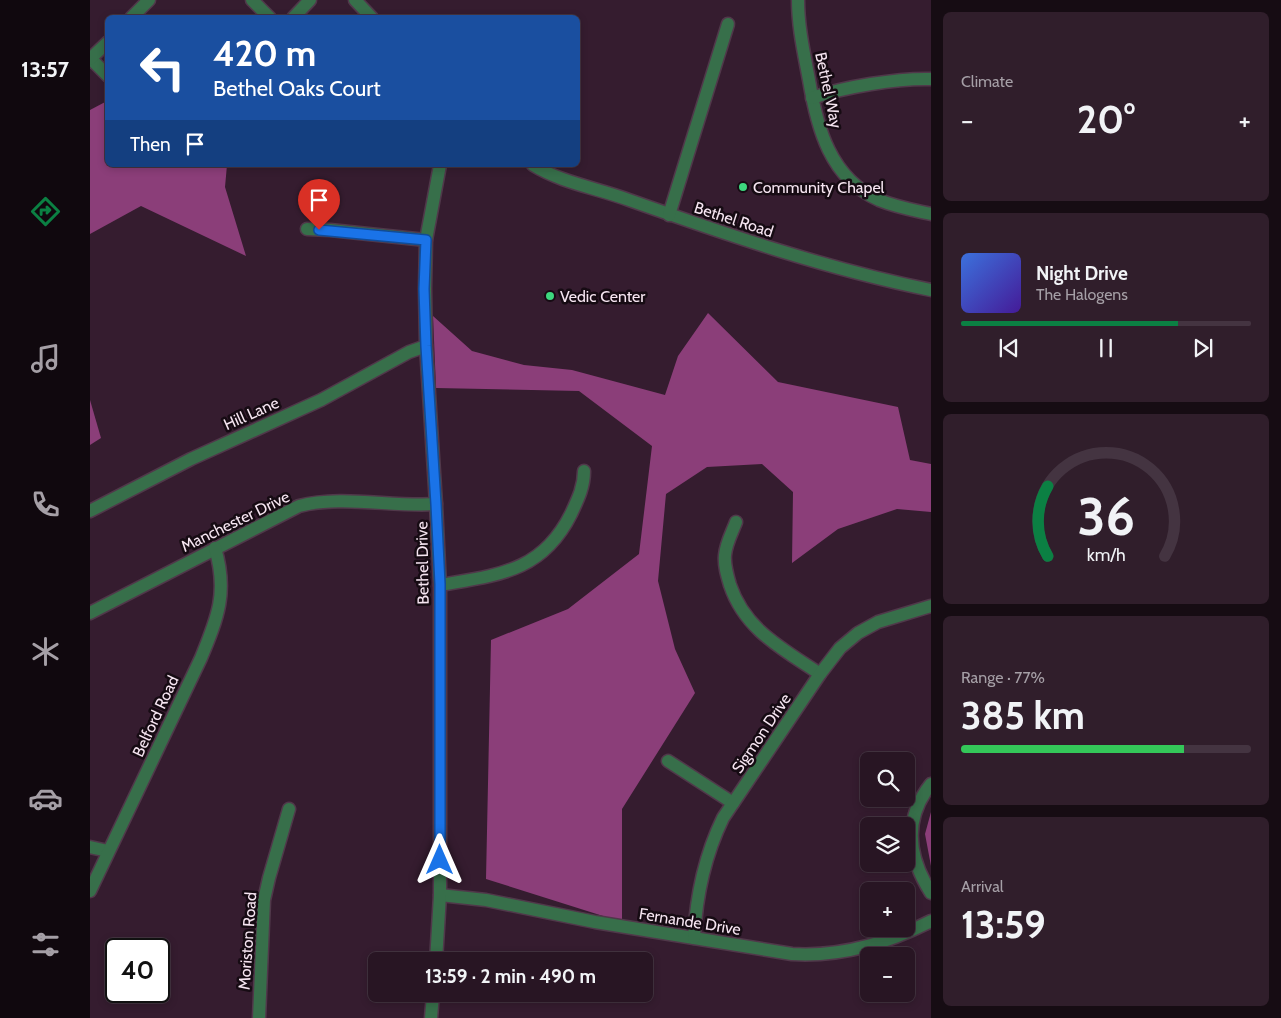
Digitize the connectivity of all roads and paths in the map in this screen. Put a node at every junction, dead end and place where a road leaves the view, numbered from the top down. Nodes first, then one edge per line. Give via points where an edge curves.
1 (149, 0) edge
2 (252, 0) edge
3 (310, 0) edge
4 (355, 0) edge
5 (798, 0) edge
6 (134, 15) edge
7 (267, 15) edge
8 (296, 15) edge
9 (369, 15) edge
10 (728, 24) dead end
11 (105, 45) edge
12 (90, 59) edge
13 (105, 73) edge
14 (931, 79) edge
15 (812, 98) junction
16 (440, 167) edge
17 (536, 167) edge
18 (931, 214) edge
19 (669, 215) junction
20 (308, 229) dead end
21 (426, 240) junction
22 (931, 290) edge
23 (426, 346) junction
24 (584, 471) dead end
25 (436, 504) junction
26 (90, 511) edge
27 (736, 522) dead end
28 (215, 548) junction
29 (440, 584) junction
30 (931, 606) edge
31 (90, 613) edge
32 (820, 674) junction
33 (668, 761) dead end
34 (931, 784) edge
35 (733, 803) junction
36 (289, 809) dead end
37 (90, 847) edge
38 (108, 851) junction
39 (90, 891) edge
40 (931, 893) edge
41 (440, 895) junction
42 (931, 922) edge
43 (694, 938) junction
44 (437, 952) edge
45 (432, 1002) edge
46 (259, 1018) edge
47 (431, 1018) edge

1 - 6 street
2 - 7 street
3 - 8 street
4 - 9 street
5 - 15 street, Bethel Way via 798,21
10 - 19 street
11 - 12 street
12 - 13 street
14 - 15 street via 890,82
15 - 18 street, Bethel Way via 824,141 836,164 853,183 880,200
16 - 21 street, Bethel Drive
17 - 19 street, Bethel Road
19 - 22 street, Bethel Road via 806,260
20 - 21 street
21 - 23 street, Bethel Drive
23 - 25 street, Bethel Drive
23 - 26 street, Hill Lane
24 - 29 street via 581,494 564,529 545,550 525,564 505,572
25 - 28 street, Manchester Drive via 311,503 290,510
25 - 29 street, Bethel Drive
27 - 32 street via 725,554 725,566 737,604 762,633
28 - 31 street, Manchester Drive
28 - 38 street, Belford Road via 221,569 216,622
29 - 41 street, Bethel Drive
30 - 32 street, Sigmon Drive via 884,620 858,632 840,648
32 - 35 street, Sigmon Drive
33 - 35 street
34 - 40 street via 916,807 912,839 920,871
35 - 43 street, Sigmon Drive via 710,850 695,915
36 - 46 street, Moriston Road via 264,900
37 - 38 street
38 - 39 street, Belford Road
41 - 43 street, Fernande Drive via 486,900
41 - 44 street, Bethel Drive
42 - 43 street, Fernande Drive via 882,941 830,954 792,954
45 - 47 street

